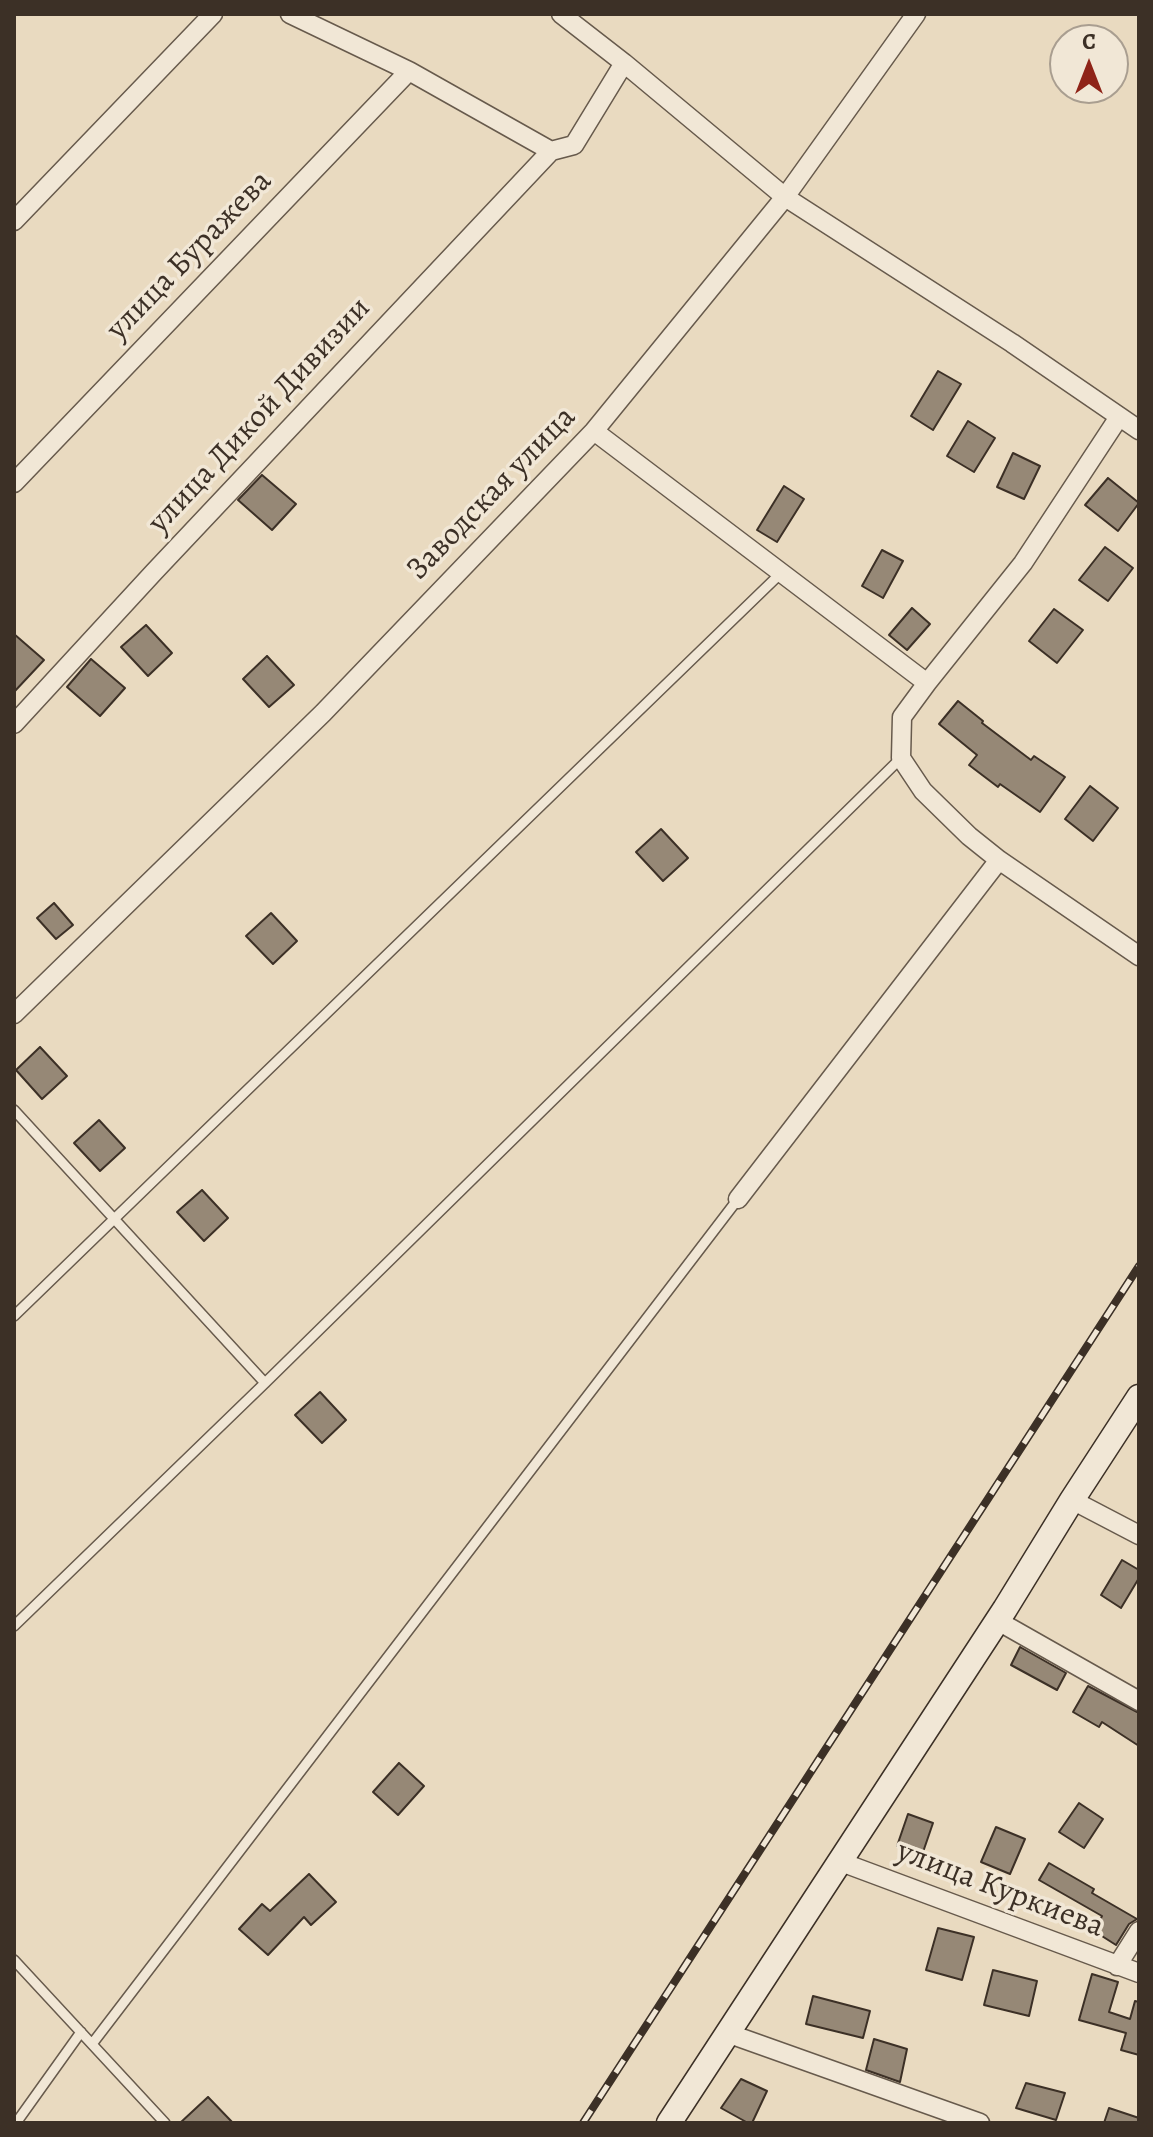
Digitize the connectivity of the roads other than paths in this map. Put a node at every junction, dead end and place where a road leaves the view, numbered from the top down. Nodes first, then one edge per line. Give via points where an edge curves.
1 (213, 14) edge
2 (290, 14) edge
3 (561, 14) edge
4 (916, 14) edge
5 (624, 63) junction
6 (409, 71) junction
7 (551, 151) junction
8 (785, 197) junction
9 (14, 221) edge
10 (1119, 417) junction
11 (1139, 430) edge
12 (594, 431) junction
13 (14, 483) edge
14 (781, 573) junction
15 (927, 683) junction
16 (14, 724) edge
17 (901, 758) junction
18 (999, 860) junction
19 (1139, 956) edge
20 (14, 1014) edge
21 (14, 1110) edge
22 (738, 1199) joint
23 (115, 1220) junction
24 (14, 1316) edge
25 (265, 1383) junction
26 (1139, 1397) edge
27 (1072, 1500) junction
28 (1139, 1535) edge
29 (998, 1621) junction
30 (14, 1626) edge
31 (1139, 1701) edge
32 (841, 1862) junction
33 (1139, 1931) edge
34 (14, 1960) edge
35 (1117, 1966) junction
36 (1139, 1973) edge
37 (81, 2032) junction
38 (727, 2033) junction
39 (92, 2044) junction
40 (16, 2123) edge
41 (165, 2123) edge
42 (669, 2123) edge
43 (980, 2123) edge

1 - 9 street
2 - 6 street
3 - 5 street
4 - 8 street, Заводская улица
5 - 7 street, улица Дикой Дивизии via 574,145
5 - 8 street
6 - 7 street
6 - 13 street, улица Буражева
7 - 16 street, улица Дикой Дивизии
8 - 10 street
8 - 12 street, Заводская улица
10 - 11 street
10 - 15 street via 1023,563
12 - 14 street
12 - 20 street, Заводская улица via 323,713
14 - 15 street
14 - 23 lane
15 - 17 street via 902,717
17 - 18 street via 923,791
17 - 25 lane
18 - 19 street
18 - 22 street
21 - 23 lane
22 - 39 lane
23 - 24 lane
23 - 25 lane
25 - 30 lane
26 - 27 street
27 - 28 street
27 - 29 street
29 - 31 street
29 - 32 street
32 - 35 street, улица Куркиева
32 - 38 street
33 - 35 street
34 - 37 lane
35 - 36 street, улица Куркиева
37 - 39 lane
37 - 40 lane
38 - 42 street
38 - 43 street
39 - 41 lane

